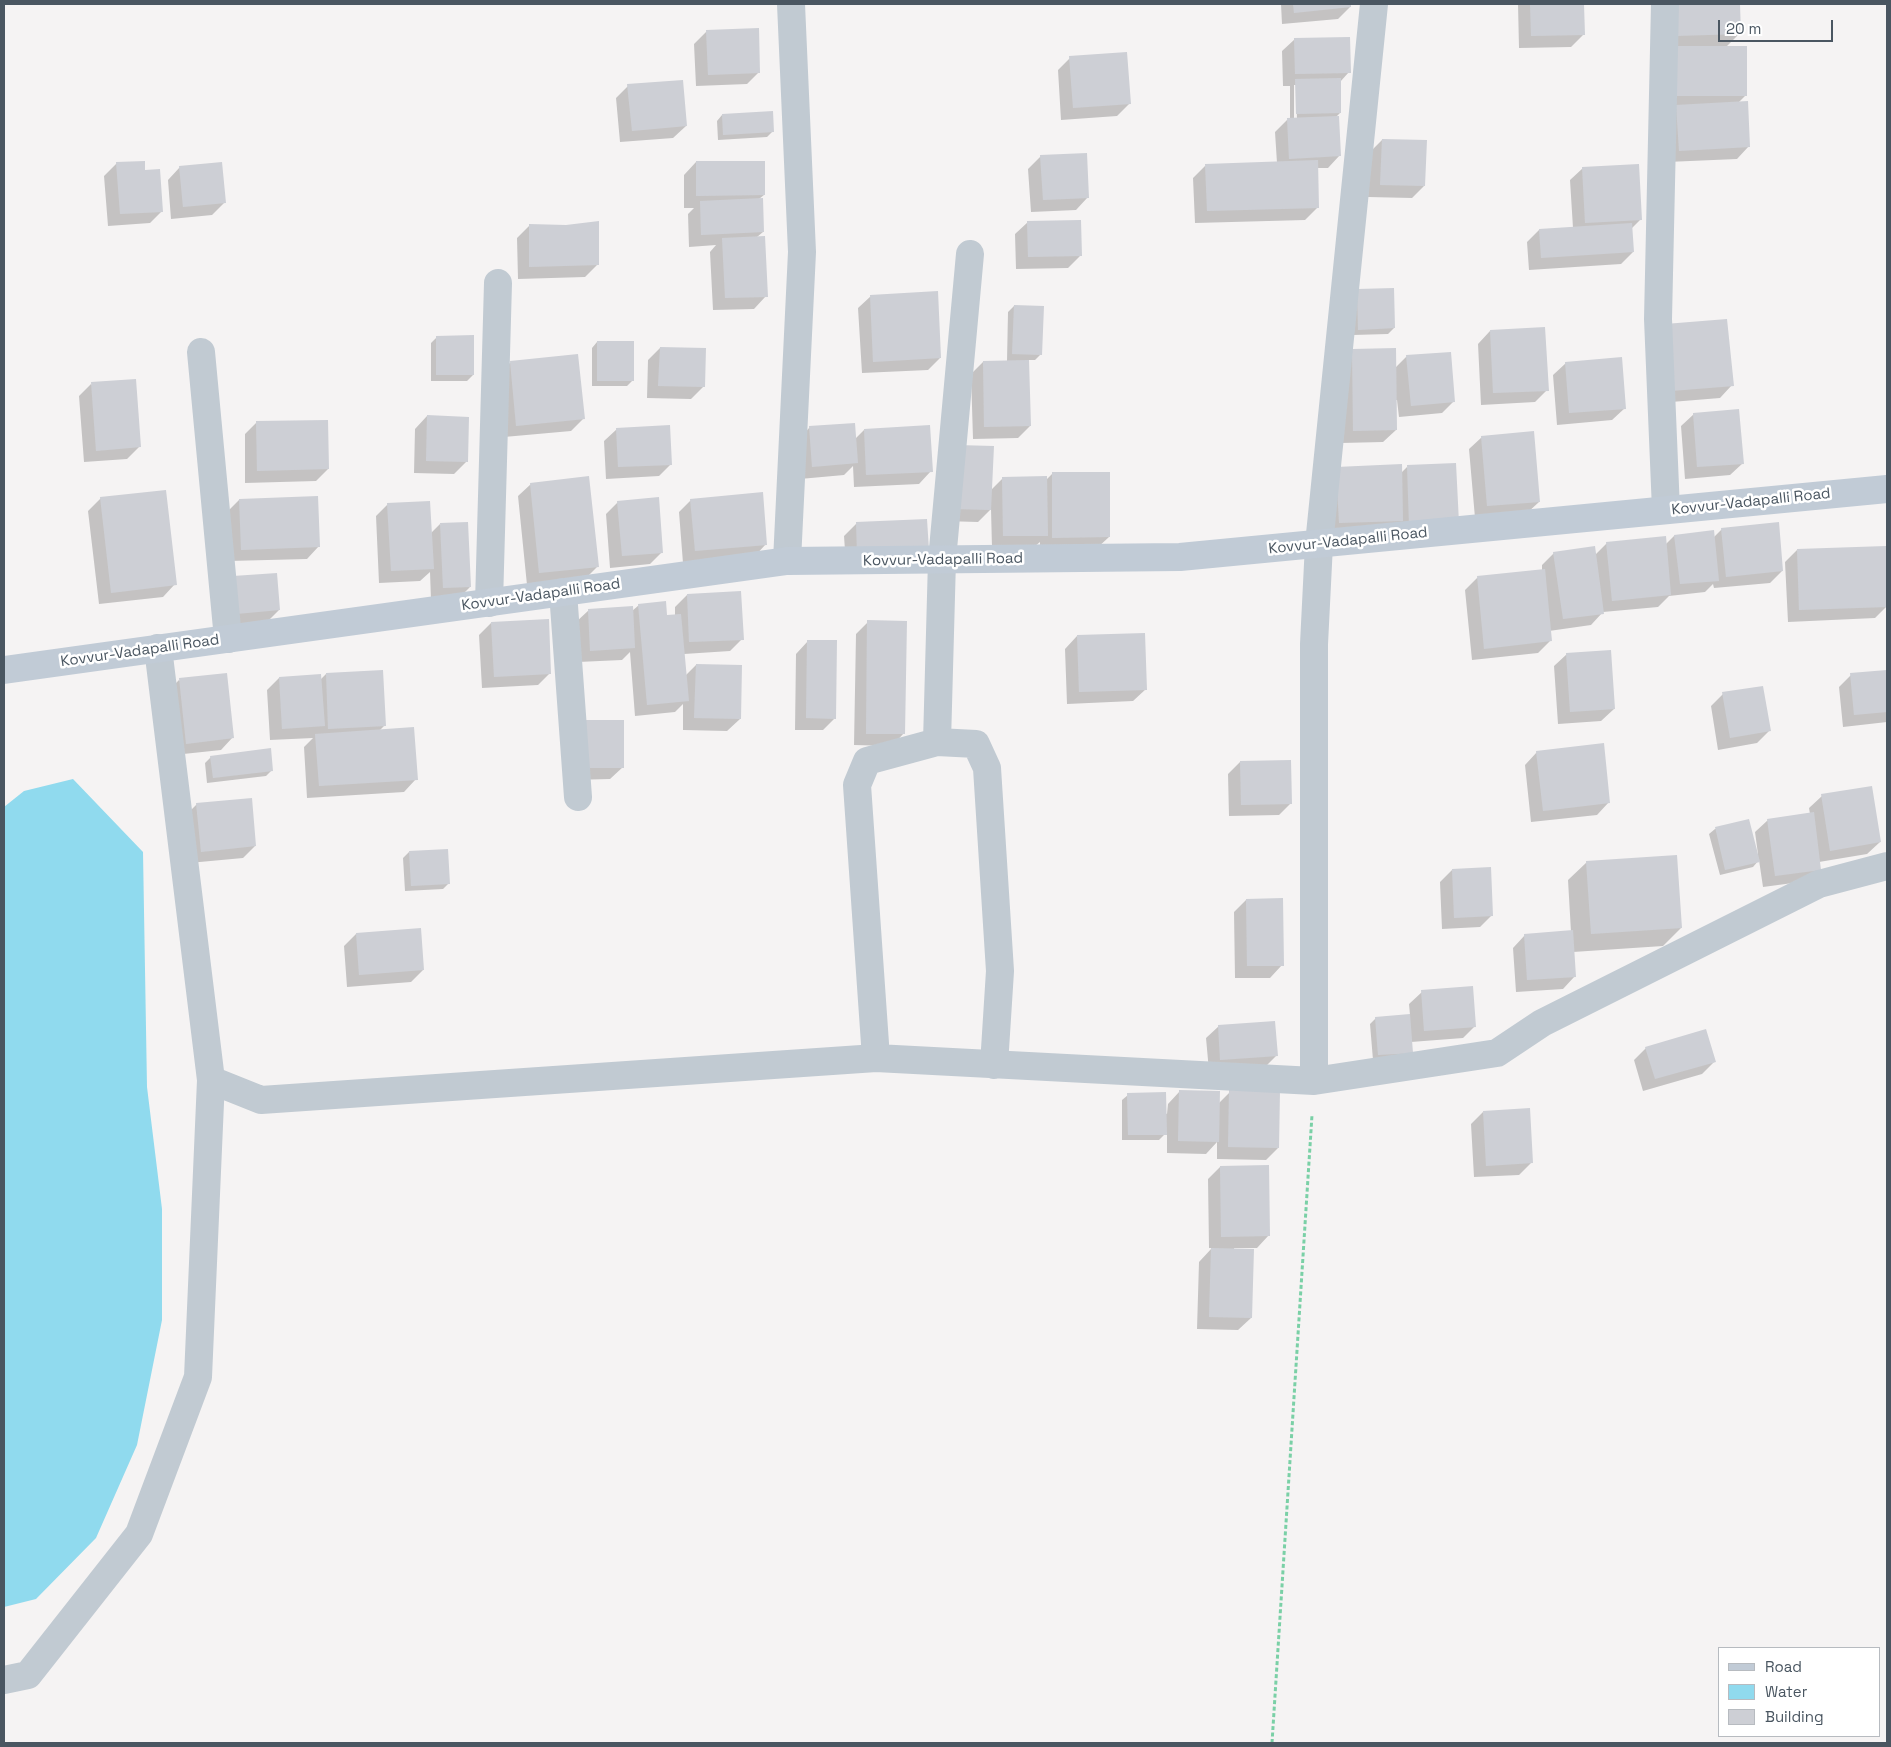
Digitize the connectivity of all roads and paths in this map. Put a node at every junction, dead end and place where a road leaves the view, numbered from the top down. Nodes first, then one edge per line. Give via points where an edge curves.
1 (791, 4) edge
2 (1374, 4) edge
3 (1665, 4) edge
4 (970, 254) dead end
5 (498, 283) dead end
6 (201, 352) dead end
7 (1887, 489) edge
8 (1666, 510) junction
9 (1319, 544) junction
10 (942, 560) junction
11 (787, 562) junction
12 (563, 592) junction
13 (489, 603) junction
14 (228, 638) junction
15 (158, 648) junction
16 (4, 670) edge
17 (937, 742) junction
18 (578, 797) dead end
19 (1887, 866) edge
20 (876, 1058) junction
21 (994, 1065) junction
22 (211, 1080) junction
23 (1314, 1081) junction
24 (4, 1680) edge
25 (1272, 1743) edge

1 - 11 street via 802,252
2 - 9 street
3 - 8 street via 1658,319
4 - 10 street
5 - 13 street
6 - 14 street
7 - 8 main road, Kovvur-Vadapalli Road
8 - 9 main road, Kovvur-Vadapalli Road
9 - 10 main road, Kovvur-Vadapalli Road via 1180,557
9 - 23 street via 1314,644
10 - 11 main road, Kovvur-Vadapalli Road
10 - 17 street
11 - 12 main road, Kovvur-Vadapalli Road
12 - 13 main road, Kovvur-Vadapalli Road
12 - 18 street
13 - 14 main road, Kovvur-Vadapalli Road
14 - 15 main road, Kovvur-Vadapalli Road
15 - 16 main road, Kovvur-Vadapalli Road
15 - 22 street
17 - 20 street via 867,761 857,785
17 - 21 street via 976,744 987,768 1000,972
19 - 23 street via 1819,884 1542,1023 1497,1052
20 - 21 street
20 - 22 street via 261,1100
21 - 23 street
22 - 24 street via 198,1377 138,1534 28,1675
23 - 25 path

